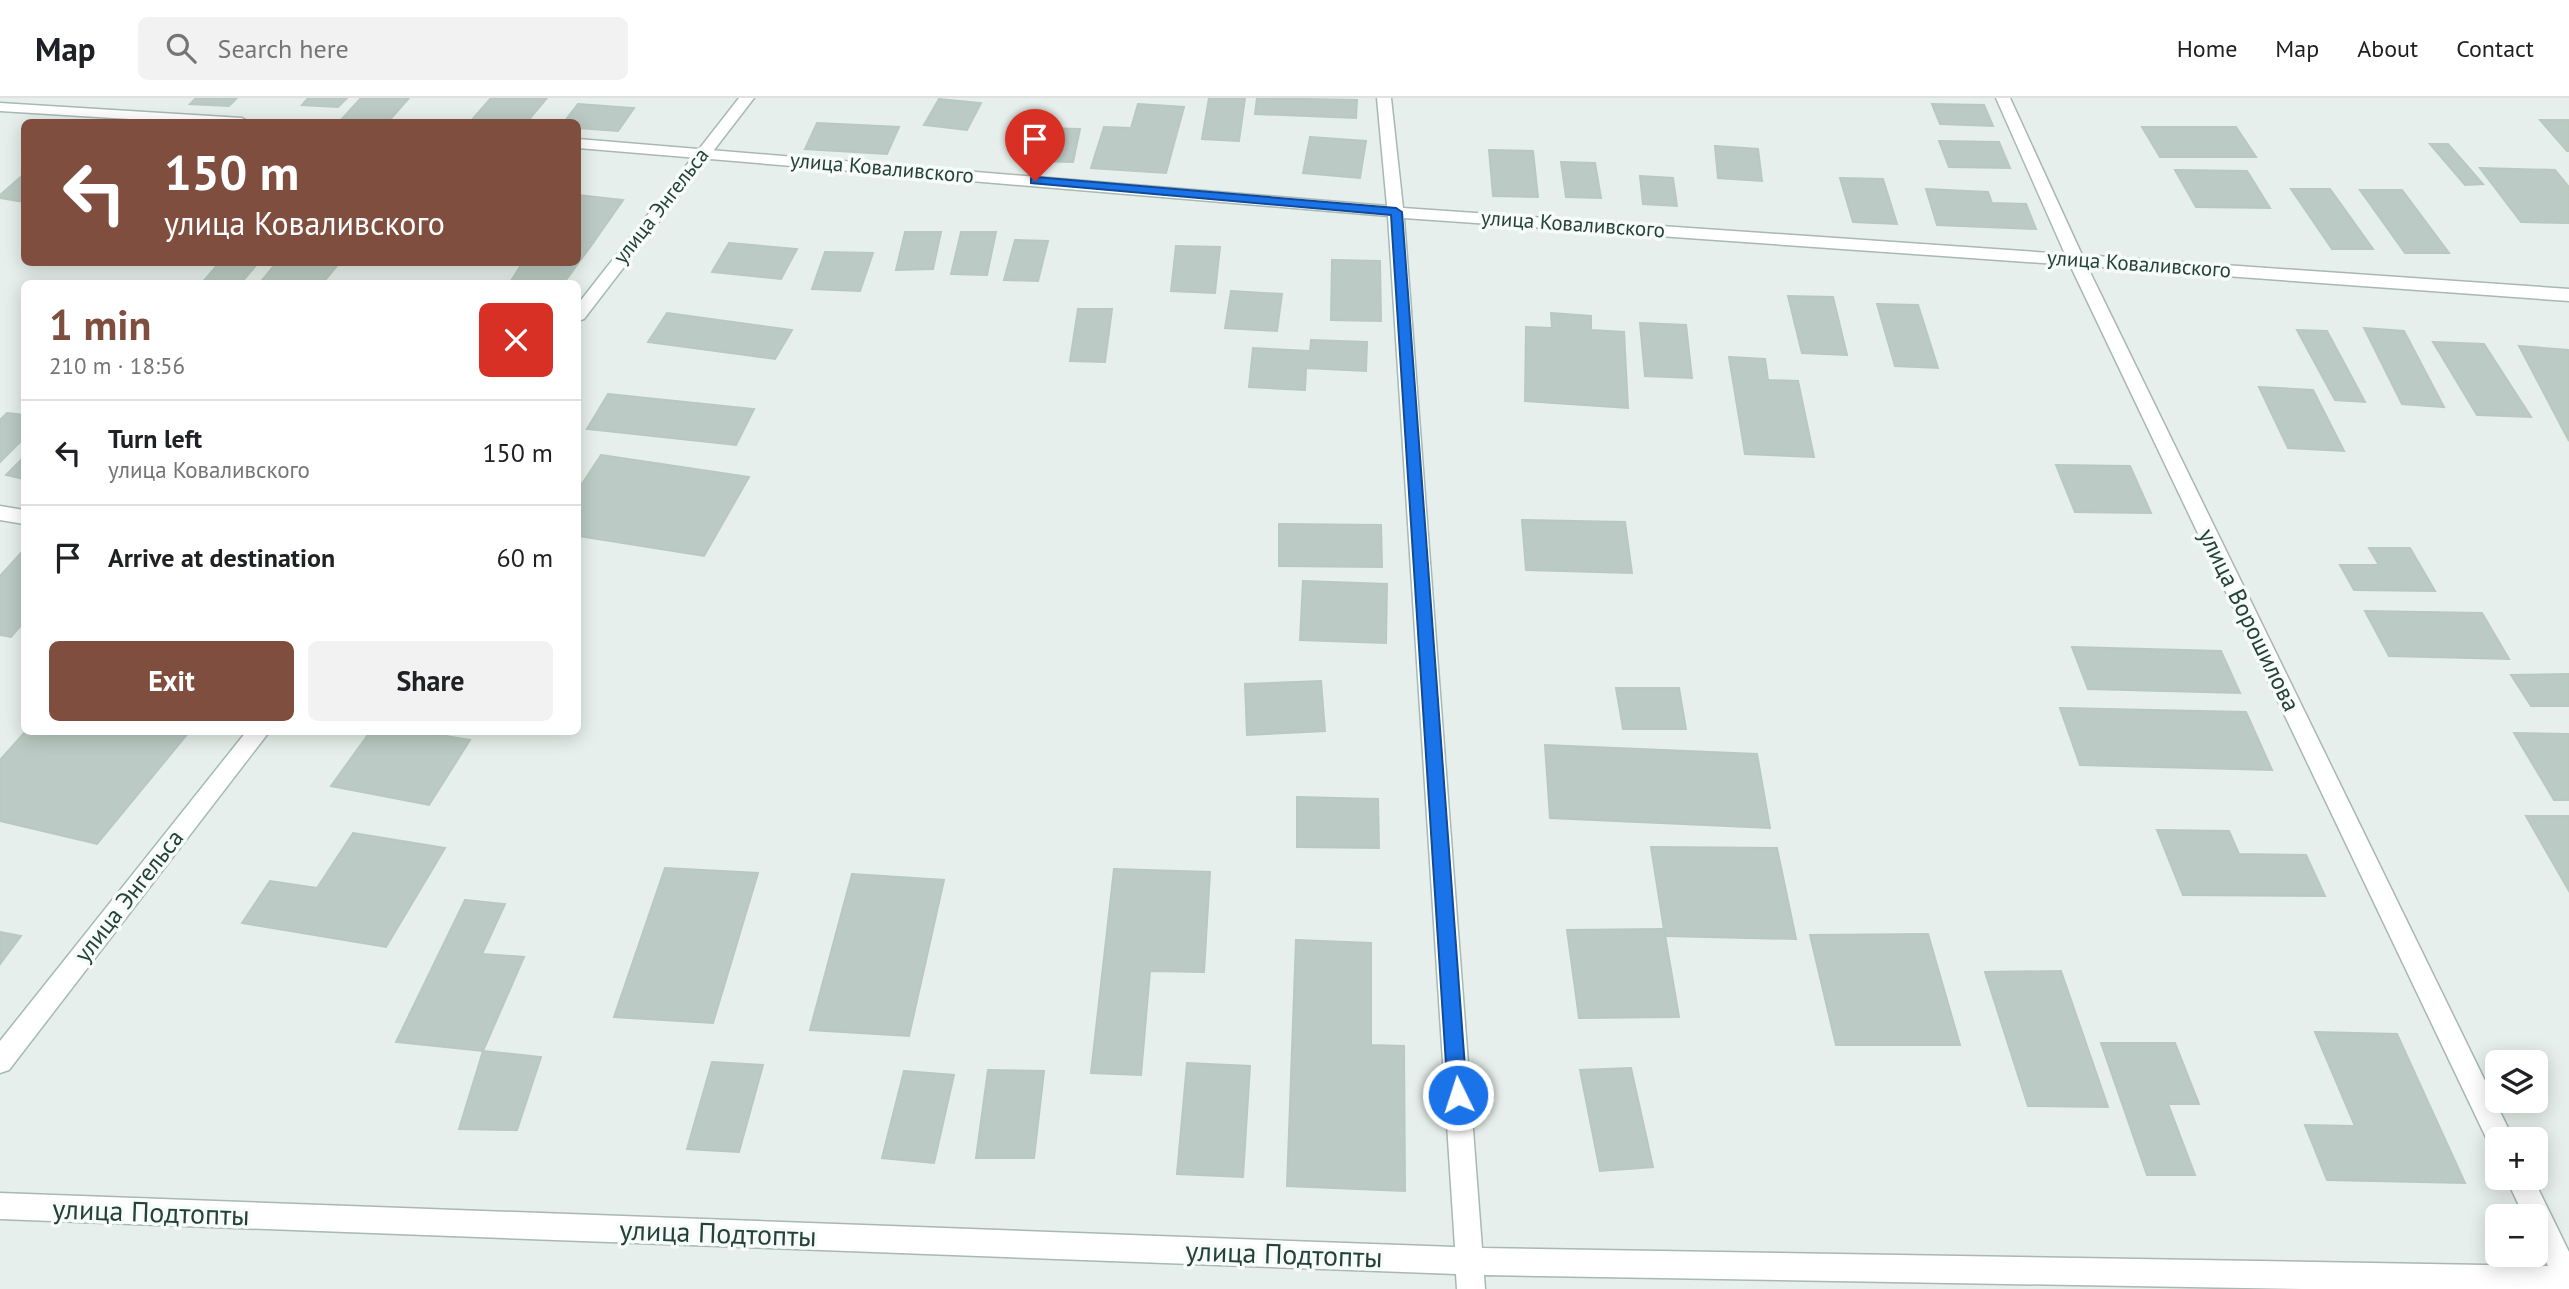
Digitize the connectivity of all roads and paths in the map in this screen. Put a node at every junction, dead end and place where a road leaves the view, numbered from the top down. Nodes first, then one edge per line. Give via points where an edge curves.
1 (747, 98) edge
2 (1384, 98) edge
3 (2003, 98) edge
4 (0, 107) edge
5 (194, 119) edge
6 (581, 144) edge
7 (703, 152) junction
8 (1396, 212) junction
9 (2075, 259) junction
10 (2569, 295) edge
11 (581, 311) edge
12 (0, 513) edge
13 (21, 516) edge
14 (256, 735) edge
15 (0, 1061) edge
16 (2494, 1127) edge
17 (2525, 1190) edge
18 (0, 1206) edge
19 (1469, 1261) junction
20 (2569, 1281) edge
21 (1471, 1289) edge

1 - 7 street, улица Энгельса
2 - 8 street
3 - 9 street, улица Ворошилова
4 - 5 street
6 - 7 street, улица Коваливского
7 - 8 street, улица Коваливского
7 - 11 street, улица Энгельса
8 - 9 street, улица Коваливского
8 - 19 street
9 - 10 street, улица Коваливского
9 - 16 street, улица Ворошилова
12 - 13 street
14 - 15 street, улица Энгельса
17 - 20 street
18 - 19 street, улица Подтопты
19 - 20 street, улица Подтопты
19 - 21 street

